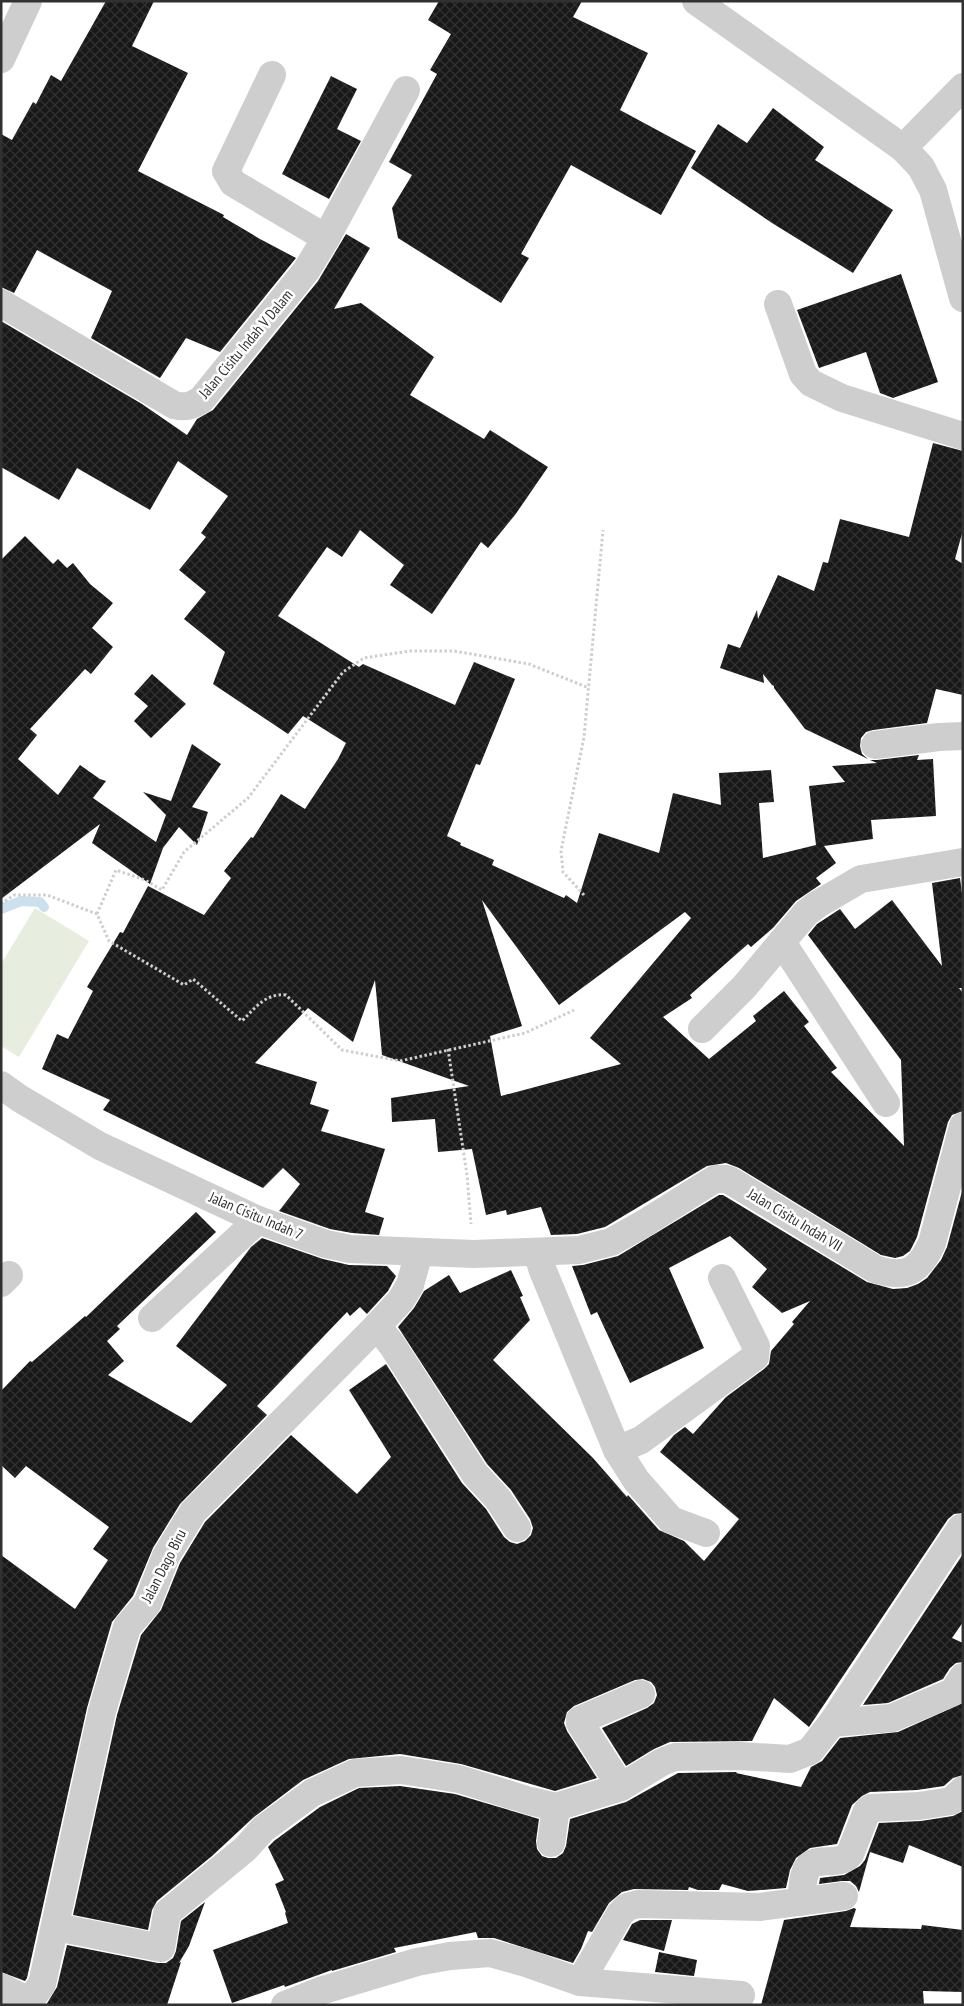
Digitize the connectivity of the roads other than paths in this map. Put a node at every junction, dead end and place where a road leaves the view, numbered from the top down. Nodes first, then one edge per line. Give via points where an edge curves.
1 (28, 1) edge
2 (696, 1) edge
3 (1, 59) edge
4 (272, 75) dead end
5 (963, 86) edge
6 (406, 90) dead end
7 (903, 148) junction
8 (326, 238) junction
9 (963, 298) edge
10 (1, 303) edge
11 (778, 304) dead end
12 (963, 436) edge
13 (963, 736) edge
14 (875, 744) dead end
15 (963, 862) edge
16 (782, 942) junction
17 (702, 1029) dead end
18 (1, 1085) edge
19 (886, 1103) dead end
20 (963, 1126) edge
21 (258, 1220) junction
22 (420, 1252) junction
23 (537, 1252) junction
24 (722, 1278) dead end
25 (152, 1318) dead end
26 (377, 1326) junction
27 (616, 1450) junction
28 (517, 1528) dead end
29 (961, 1528) dead end
30 (706, 1532) dead end
31 (963, 1677) edge
32 (641, 1694) dead end
33 (832, 1723) junction
34 (621, 1787) junction
35 (963, 1790) edge
36 (556, 1807) junction
37 (551, 1843) dead end
38 (844, 1896) dead end
39 (801, 1902) junction
40 (56, 1927) junction
41 (580, 1982) junction
42 (1, 1987) edge
43 (741, 1995) dead end
44 (285, 2005) edge

1 - 3 street
2 - 7 street
4 - 8 street via 226,171 233,183
5 - 7 street
6 - 8 street, Jalan Cisitu Indah V Dalam
7 - 9 street via 921,167 933,190
8 - 10 street, Jalan Cisitu Indah V Dalam via 306,271 201,400 192,406 174,405
11 - 12 street via 803,374 811,383 842,398
13 - 14 street
15 - 16 street via 861,879 806,913
16 - 17 street
16 - 19 street
18 - 21 street, Jalan Cisitu Indah 7 via 100,1146
20 - 23 street, Jalan Cisitu Indah VII via 932,1243 911,1272 899,1274 875,1269 731,1182 719,1178 611,1242 579,1250
21 - 22 street, Jalan Cisitu Indah 7 via 350,1249
21 - 25 street
22 - 23 street, Jalan Cisitu Indah 7
22 - 26 street, Jalan Dago Biru via 410,1285
23 - 27 street
24 - 27 street via 756,1346 755,1357 641,1440
26 - 28 street via 475,1474 498,1499
26 - 40 street, Jalan Dago Biru via 193,1512 166,1556 146,1604 127,1627 102,1711
27 - 30 street via 642,1488 671,1520
29 - 33 street
31 - 33 street via 953,1692 892,1718
32 - 34 street via 580,1720
33 - 34 street via 810,1751 790,1759 675,1756
34 - 36 street
35 - 39 street via 951,1801 871,1808 847,1858 809,1865
36 - 37 street
36 - 40 street via 459,1779 401,1770 355,1773 312,1793 263,1829 245,1849 167,1913 161,1948
38 - 39 street
39 - 41 street via 760,1907 638,1904 628,1907 620,1914
40 - 42 street, Jalan Dago Biru via 42,1984 32,1998 23,1998
41 - 43 street
41 - 44 street via 490,1953 450,1956 417,1962

